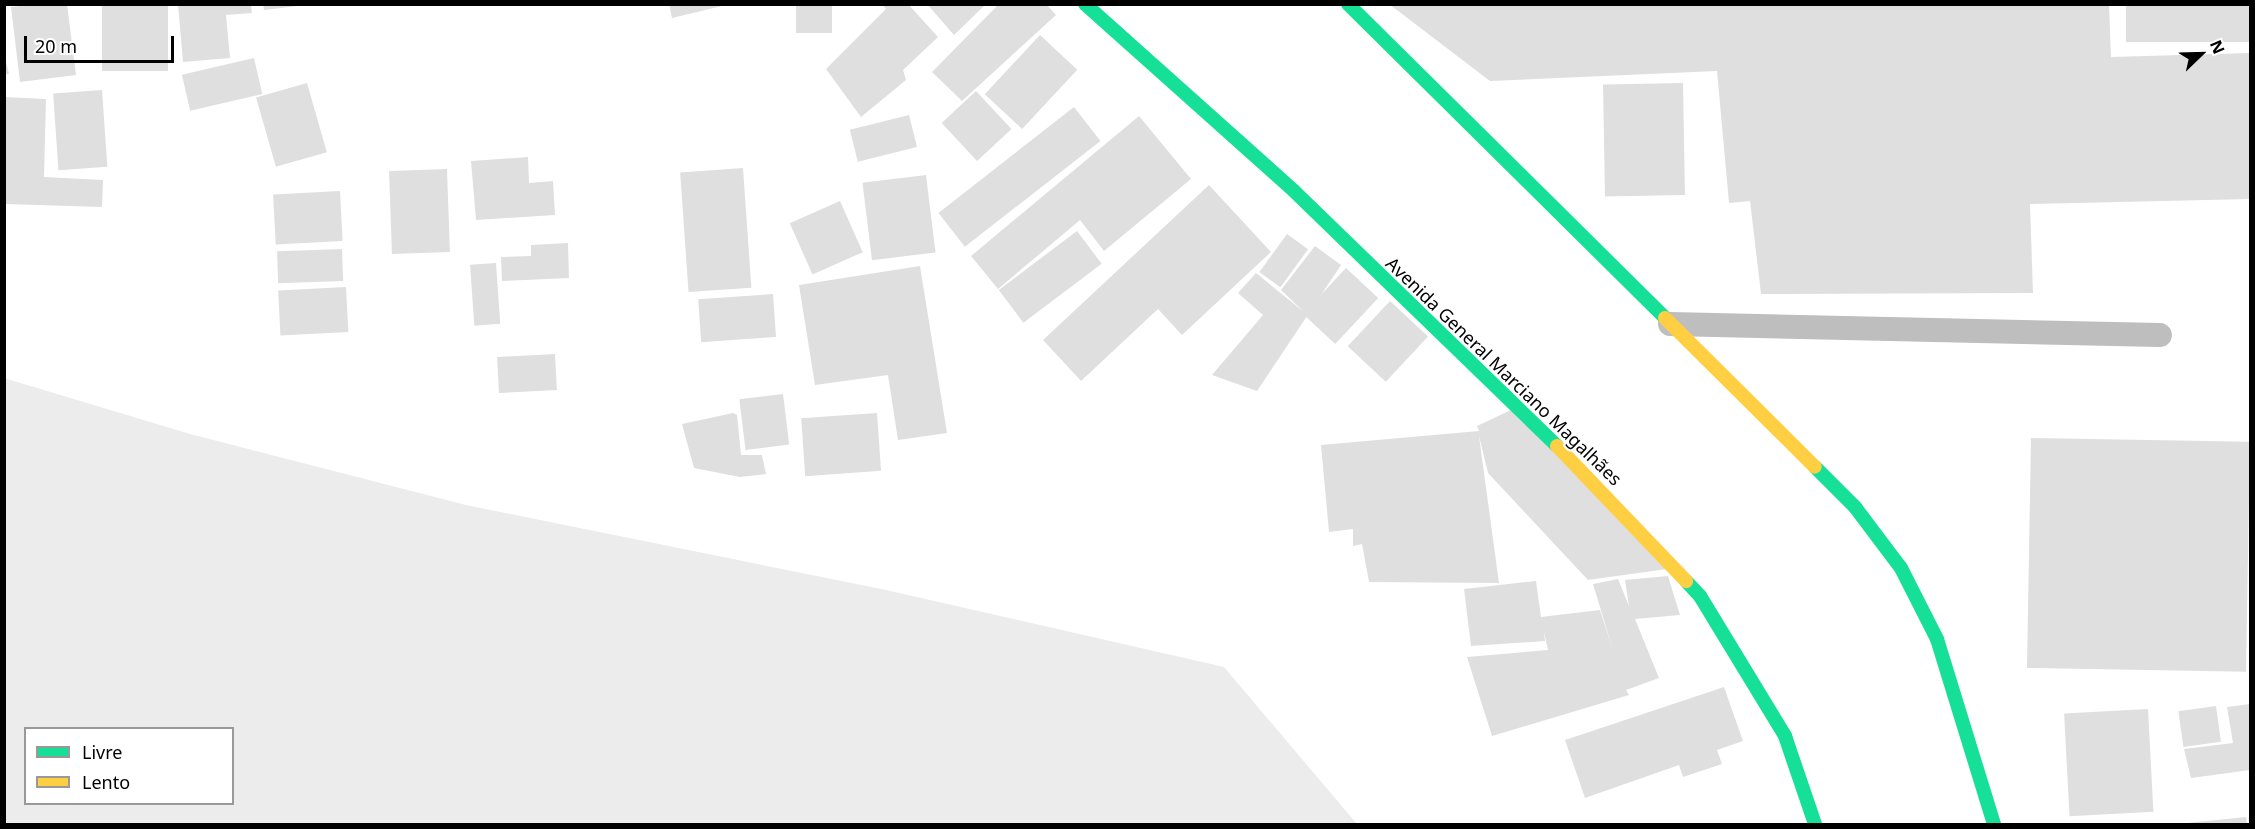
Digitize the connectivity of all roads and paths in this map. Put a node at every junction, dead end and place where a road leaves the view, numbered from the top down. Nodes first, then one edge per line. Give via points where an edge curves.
1 (1085, 4) edge
2 (1348, 4) edge
3 (1670, 324) junction
4 (2160, 335) dead end
5 (1815, 825) edge
6 (1994, 825) edge

1 - 5 street, Avenida General Marciano Magalhães via 1302,200 1586,474 1700,596 1785,736
2 - 3 street
3 - 4 lane
3 - 6 street via 1855,507 1901,568 1937,639

